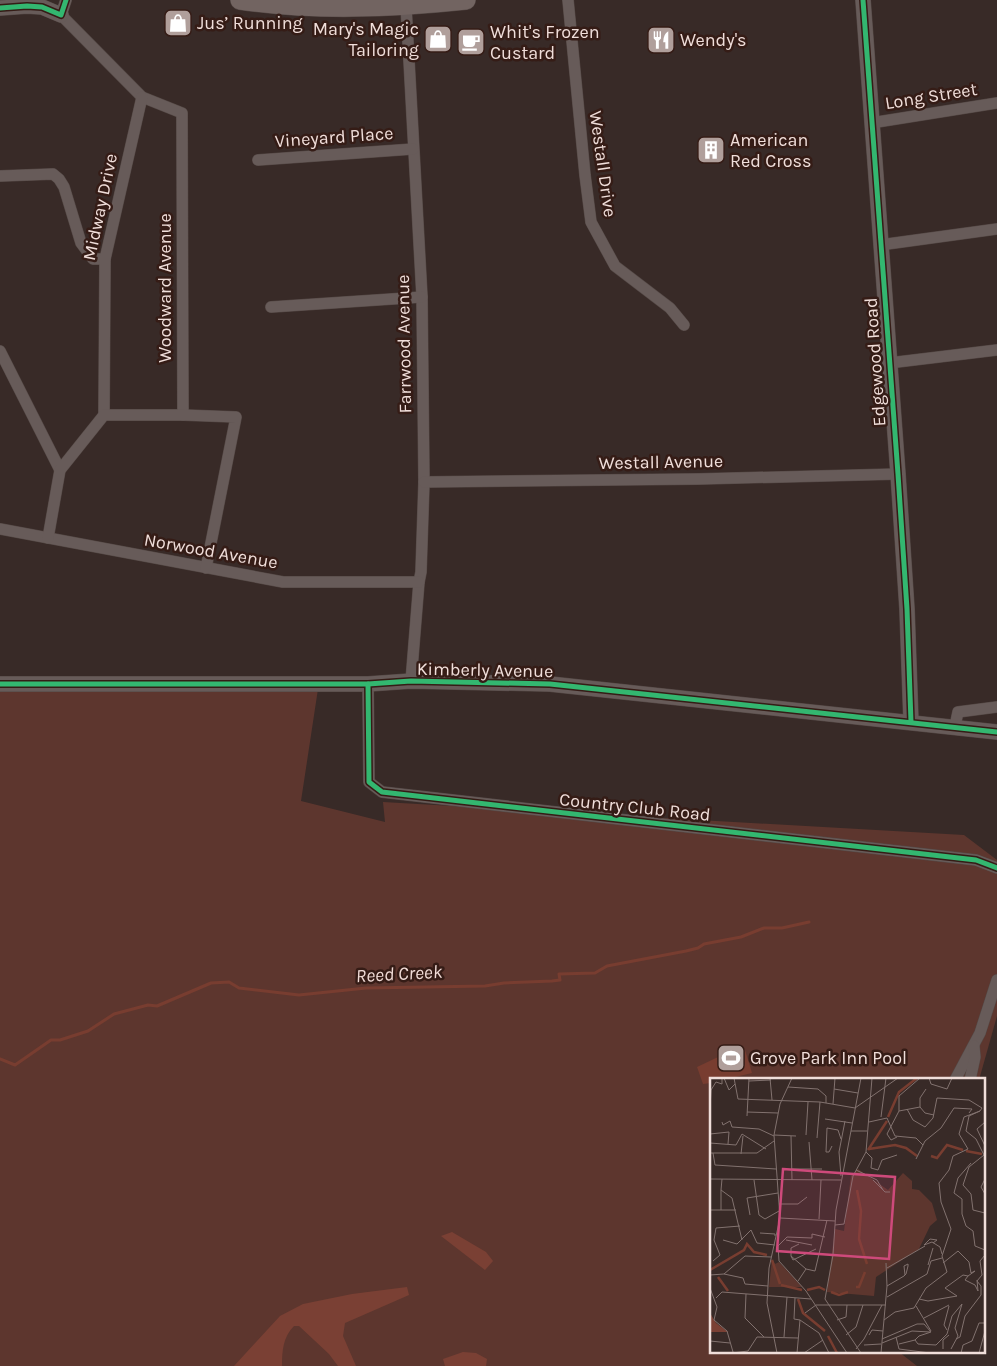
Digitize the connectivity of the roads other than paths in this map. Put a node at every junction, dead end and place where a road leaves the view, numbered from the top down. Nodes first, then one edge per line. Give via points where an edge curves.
1 (66, 0) edge
2 (240, 0) edge
3 (466, 0) edge
4 (568, 0) edge
5 (862, 0) edge
6 (406, 6) junction
7 (0, 8) edge
8 (61, 15) junction
9 (142, 97) junction
10 (997, 103) edge
11 (870, 123) junction
12 (413, 149) junction
13 (258, 160) dead end
14 (0, 176) edge
15 (997, 229) edge
16 (880, 245) junction
17 (105, 259) junction
18 (422, 297) junction
19 (271, 307) dead end
20 (684, 325) dead end
21 (997, 350) edge
22 (0, 351) edge
23 (889, 363) junction
24 (104, 415) junction
25 (183, 415) junction
26 (60, 470) junction
27 (898, 474) junction
28 (424, 482) junction
29 (0, 529) edge
30 (48, 538) junction
31 (206, 568) junction
32 (419, 582) junction
33 (412, 681) junction
34 (0, 684) edge
35 (368, 684) junction
36 (997, 706) edge
37 (911, 722) junction
38 (955, 726) junction
39 (997, 732) edge
40 (997, 868) edge
41 (997, 980) edge
42 (974, 1044) junction
43 (956, 1078) edge
44 (970, 1078) edge

1 - 8 street
2 - 6 main road via 285,6
3 - 6 main road
4 - 20 street, Westall Drive via 591,222 616,266 670,308
5 - 11 street, Edgewood Road
6 - 12 street, Farrwood Avenue
7 - 8 street via 42,7
8 - 9 street, Woodward Avenue
9 - 17 street, Midway Drive
9 - 25 street, Woodward Avenue via 182,114
10 - 11 street, Long Street
11 - 16 street, Edgewood Road
12 - 13 street, Vineyard Place
12 - 18 street, Farrwood Avenue
14 - 17 street via 53,174 64,187 81,243 93,259
15 - 16 street
16 - 23 street, Edgewood Road
17 - 24 street, Midway Drive
18 - 19 street
18 - 28 street, Farrwood Avenue
21 - 23 street
22 - 26 street
23 - 27 street, Edgewood Road
24 - 25 street
24 - 26 street
25 - 31 street via 236,417
26 - 30 street
27 - 28 street, Westall Avenue
27 - 37 street, Edgewood Road
28 - 32 street, Farrwood Avenue
29 - 30 street, Norwood Avenue
30 - 31 street, Norwood Avenue
31 - 32 street, Norwood Avenue via 283,582
32 - 33 street, Farrwood Avenue
33 - 35 street, Kimberly Avenue
33 - 37 street, Kimberly Avenue via 550,684
34 - 35 street, Kimberly Avenue
35 - 40 street, Country Club Road via 369,782 382,792 976,860
36 - 38 street via 958,712
37 - 38 street, Kimberly Avenue
38 - 39 street, Kimberly Avenue
41 - 42 street
42 - 43 street
42 - 44 street

